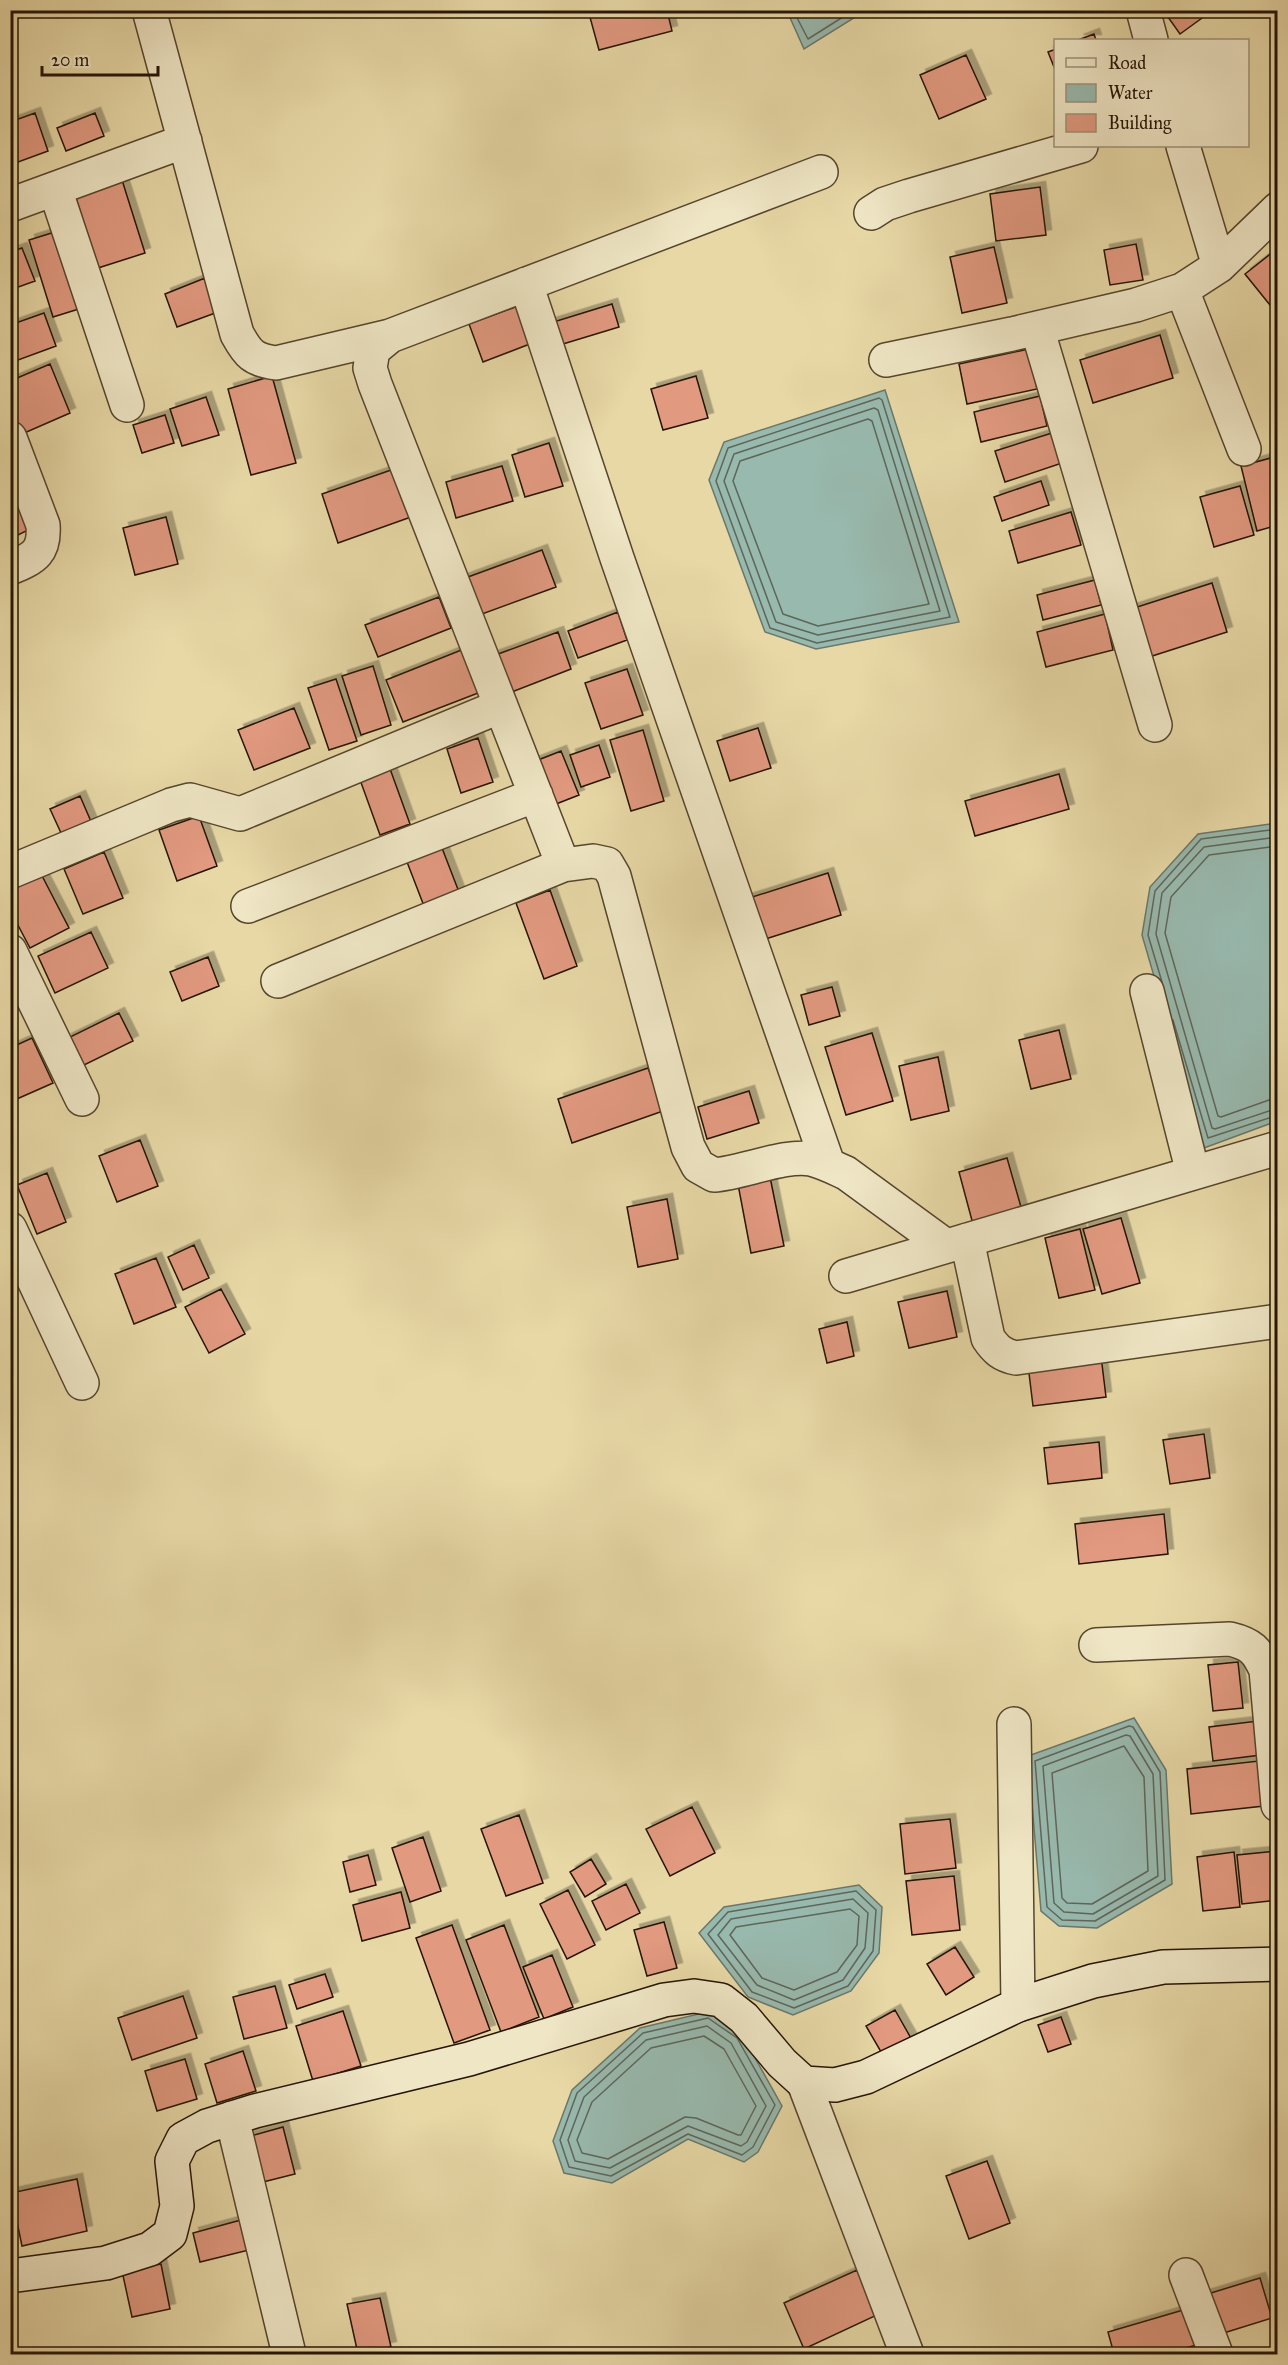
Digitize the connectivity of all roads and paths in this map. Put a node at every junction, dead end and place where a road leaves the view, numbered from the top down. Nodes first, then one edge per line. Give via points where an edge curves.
1 (149, 10) edge
2 (1143, 10) edge
3 (1151, 39) edge
4 (185, 141) junction
5 (1078, 147) edge
6 (1183, 147) edge
7 (821, 172) dead end
8 (55, 189) junction
9 (10, 205) edge
10 (1278, 209) edge
11 (871, 213) dead end
12 (1219, 266) junction
13 (526, 284) junction
14 (1182, 290) junction
15 (1037, 328) junction
16 (390, 336) junction
17 (886, 360) dead end
18 (127, 405) dead end
19 (10, 438) edge
20 (1244, 449) dead end
21 (10, 567) edge
22 (501, 706) junction
23 (1155, 725) dead end
24 (536, 795) junction
25 (563, 865) junction
26 (10, 872) edge
27 (248, 906) dead end
28 (10, 951) edge
29 (278, 981) dead end
30 (18, 985) edge
31 (1147, 991) dead end
32 (82, 1100) dead end
33 (1278, 1148) edge
34 (828, 1164) junction
35 (1193, 1173) junction
36 (10, 1229) edge
37 (956, 1243) junction
38 (846, 1276) dead end
39 (1278, 1321) edge
40 (82, 1383) dead end
41 (1096, 1645) dead end
42 (1014, 1724) dead end
43 (1278, 1805) edge
44 (1278, 1964) edge
45 (1018, 2005) junction
46 (804, 2083) junction
47 (232, 2118) junction
48 (1186, 2275) dead end
49 (10, 2276) edge
50 (289, 2355) edge
51 (907, 2355) edge
52 (1216, 2355) edge

1 - 4 street
2 - 3 street
4 - 8 street
4 - 16 street via 237,334 249,354 276,363
5 - 11 street via 909,196
6 - 12 street
7 - 13 street
8 - 9 street
8 - 18 street
10 - 12 street
12 - 14 street
13 - 16 street
13 - 34 street
14 - 15 street
14 - 20 street
15 - 17 street
15 - 23 street
16 - 22 street via 374,350 370,368
19 - 21 street via 43,525 44,540 38,553
22 - 24 street
22 - 26 street via 240,814 190,801 171,805
24 - 25 street
24 - 27 street
25 - 29 street
25 - 34 street via 593,861 607,864 614,876 688,1147 698,1166 714,1175 787,1160 809,1158
28 - 30 street
30 - 32 street
31 - 35 street
33 - 35 street
34 - 37 street
35 - 37 street
36 - 40 street
37 - 38 street
37 - 39 street via 988,1338 1006,1356 1016,1358
41 - 43 street via 1230,1639 1246,1643 1259,1655 1266,1670
42 - 45 street
44 - 45 street via 1163,1967 1093,1981
45 - 46 street via 866,2077 835,2085
46 - 47 street via 721,2000 694,1996 664,2000 469,2059
46 - 51 street
47 - 49 street via 183,2139 172,2162 177,2206 170,2234 150,2249 106,2263
47 - 50 street
48 - 52 street

